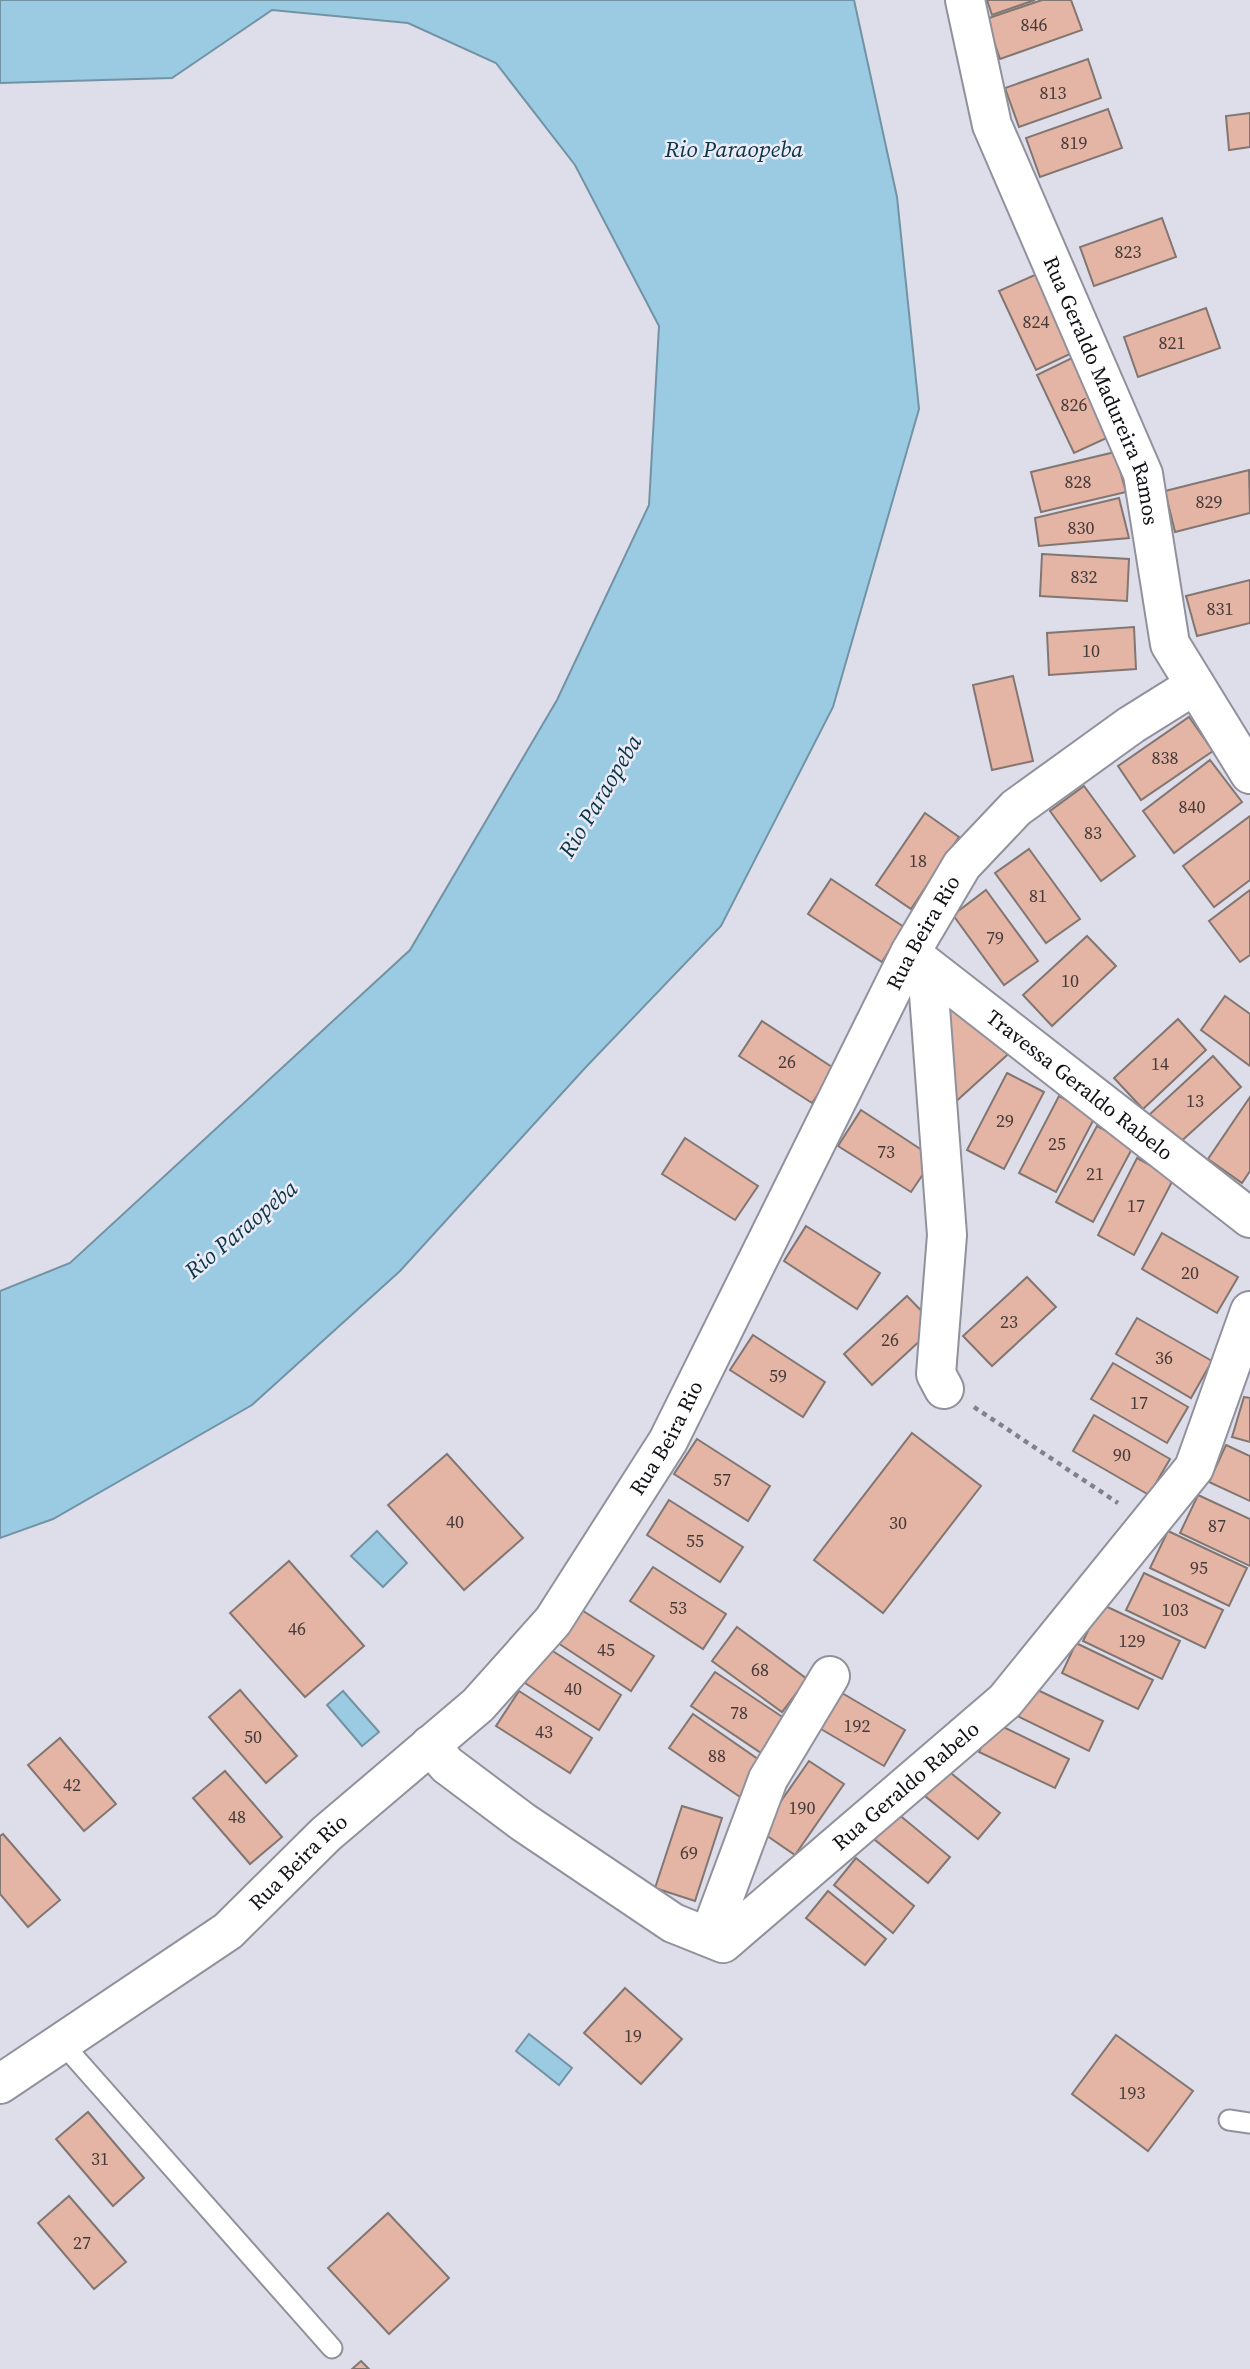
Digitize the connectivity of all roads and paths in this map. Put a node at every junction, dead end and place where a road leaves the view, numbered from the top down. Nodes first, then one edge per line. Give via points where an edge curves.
1 (965, 0) edge
2 (1195, 685) junction
3 (1239, 733) edge
4 (1250, 774) edge
5 (919, 960) junction
6 (1250, 1218) edge
7 (1250, 1311) edge
8 (944, 1388) joint
9 (1147, 1524) junction
10 (830, 1676) dead end
11 (430, 1745) junction
12 (709, 1937) junction
13 (62, 2043) junction
14 (0, 2084) edge
15 (1229, 2120) dead end
16 (1250, 2123) edge
17 (332, 2348) dead end

1 - 2 street, Rua Geraldo Madureira Ramos via 992,125 1143,474 1170,644
2 - 3 street, Rua Geraldo Madureira Ramos
2 - 5 street, Rua Beira Rio via 1016,807 962,865
3 - 4 street, Rua Geraldo Madureira Ramos
5 - 6 street, Travessa Geraldo Rabelo
5 - 8 street via 947,1235 936,1374
5 - 11 street, Rua Beira Rio via 668,1441 553,1621 478,1705
7 - 9 street, Rua Geraldo Rabelo via 1194,1468
8 - 9 path
9 - 12 street, Rua Geraldo Rabelo via 1005,1700 723,1943
10 - 12 street via 768,1779
11 - 12 street via 447,1765 596,1872 673,1923
11 - 13 street, Rua Beira Rio via 326,1834 228,1931
13 - 14 street, Rua Beira Rio
13 - 17 lane
15 - 16 lane

